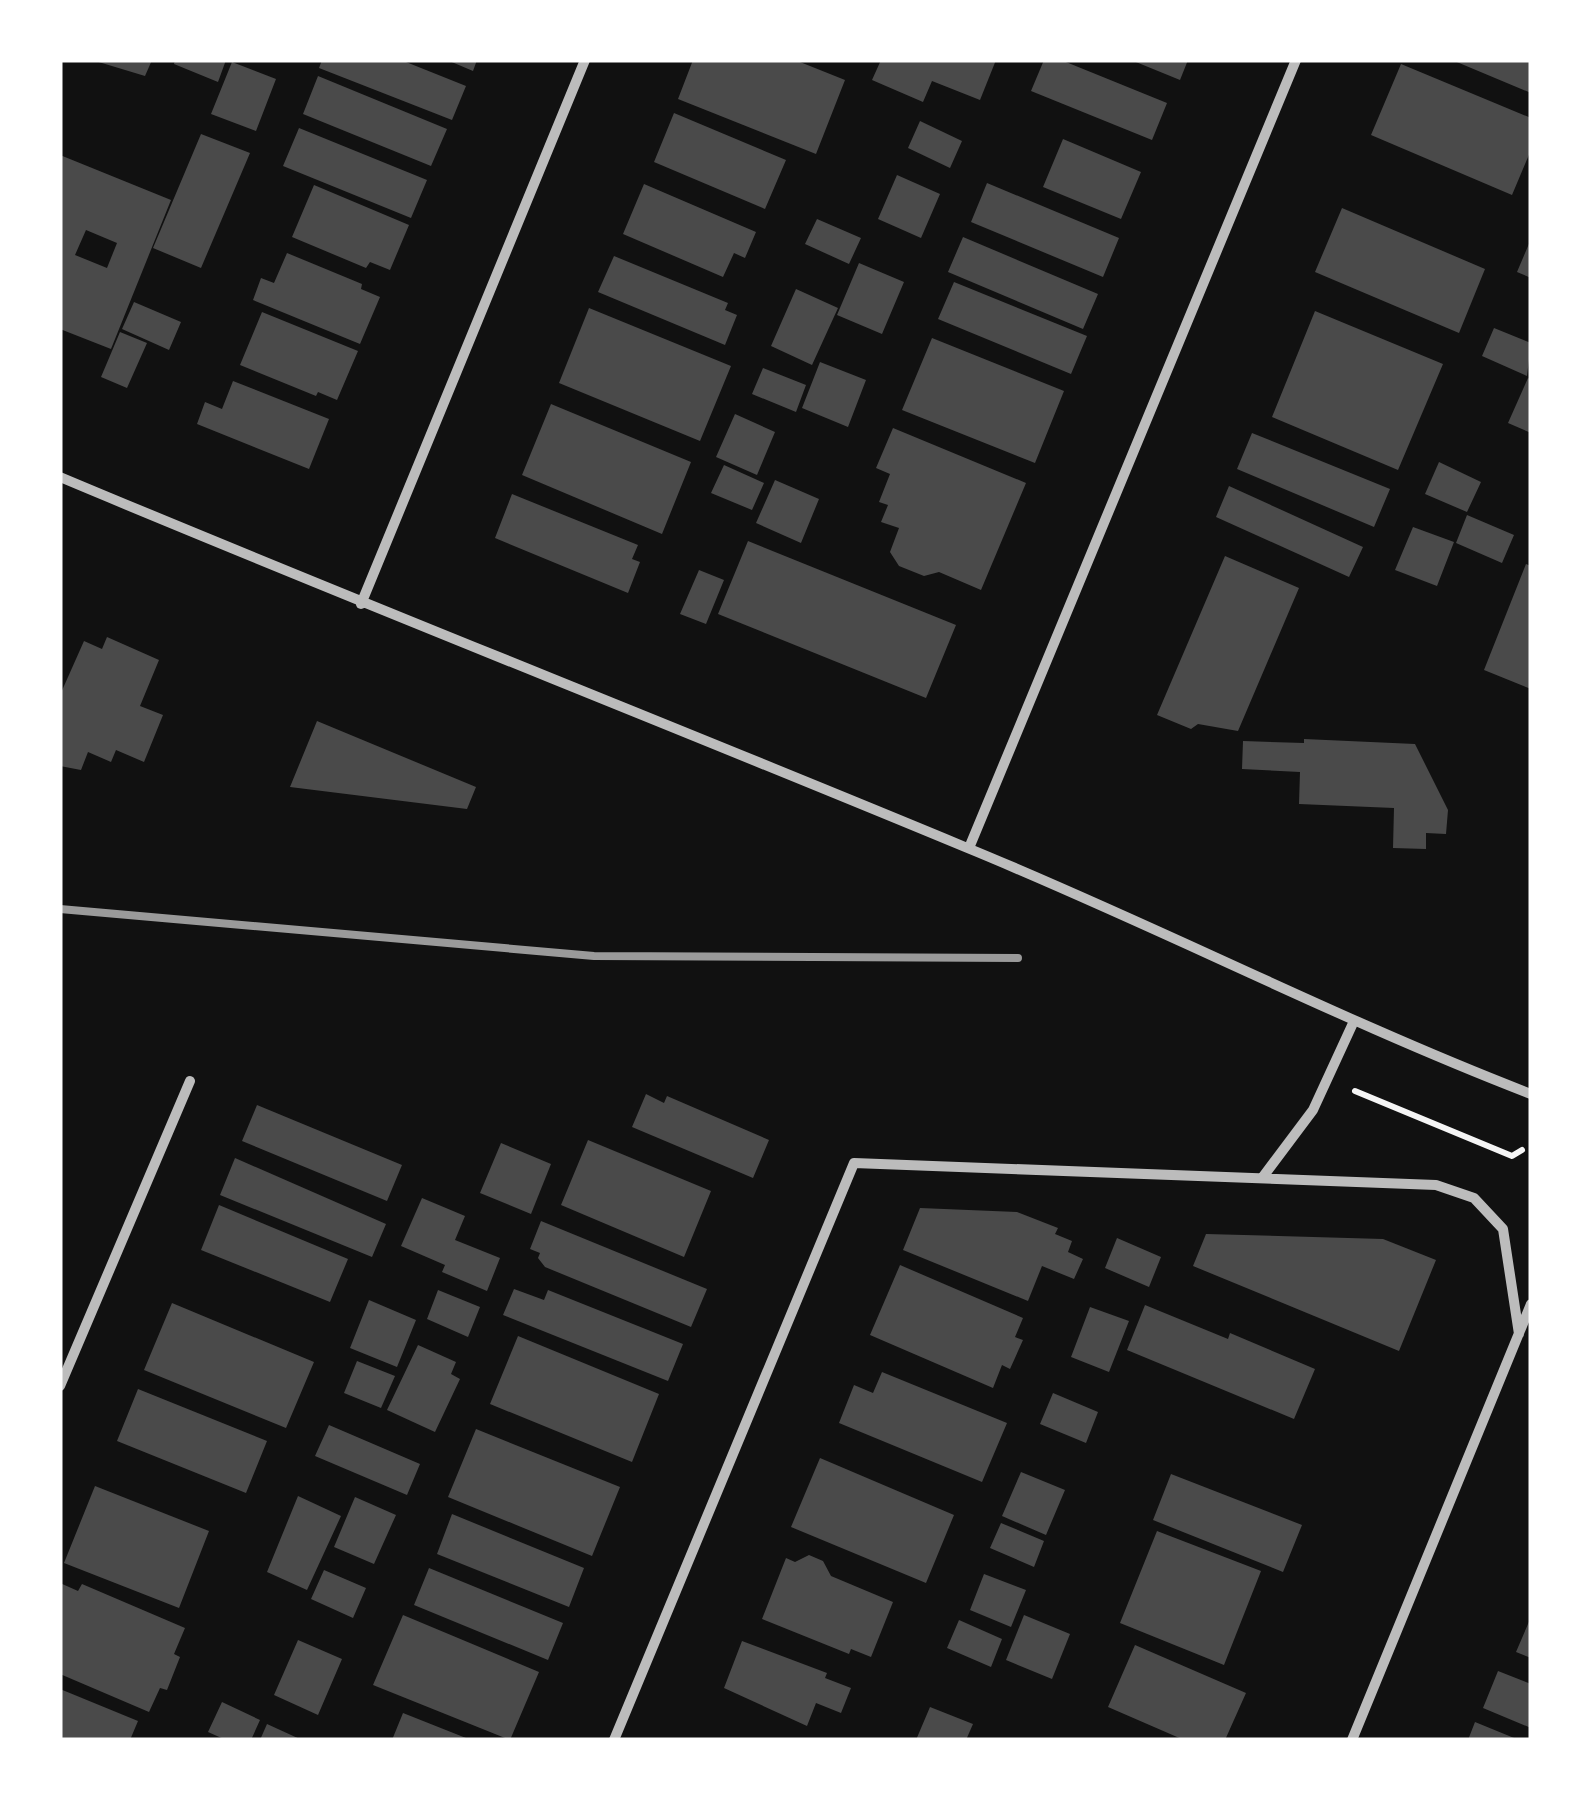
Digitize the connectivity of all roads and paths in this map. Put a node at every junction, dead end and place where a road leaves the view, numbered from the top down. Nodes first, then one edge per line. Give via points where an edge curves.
1 (585, 60) edge
2 (1296, 60) edge
3 (60, 476) edge
4 (361, 604) junction
5 (969, 848) junction
6 (1354, 1021) junction
7 (190, 1081) dead end
8 (1349, 1088) dead end
9 (1531, 1094) edge
10 (1522, 1150) dead end
11 (1498, 1151) junction
12 (1492, 1162) dead end
13 (1262, 1178) junction
14 (1531, 1304) edge
15 (1519, 1334) junction
16 (60, 1386) edge
17 (614, 1740) edge
18 (1352, 1740) edge

1 - 4 street
2 - 5 street
3 - 4 street
4 - 5 street
5 - 6 street
6 - 9 street
6 - 13 street via 1313,1110
7 - 16 street
8 - 11 path
10 - 11 path via 1512,1156
11 - 12 path
13 - 15 street via 1436,1185 1474,1198 1503,1229
13 - 17 street via 854,1163
14 - 15 street
15 - 18 street

